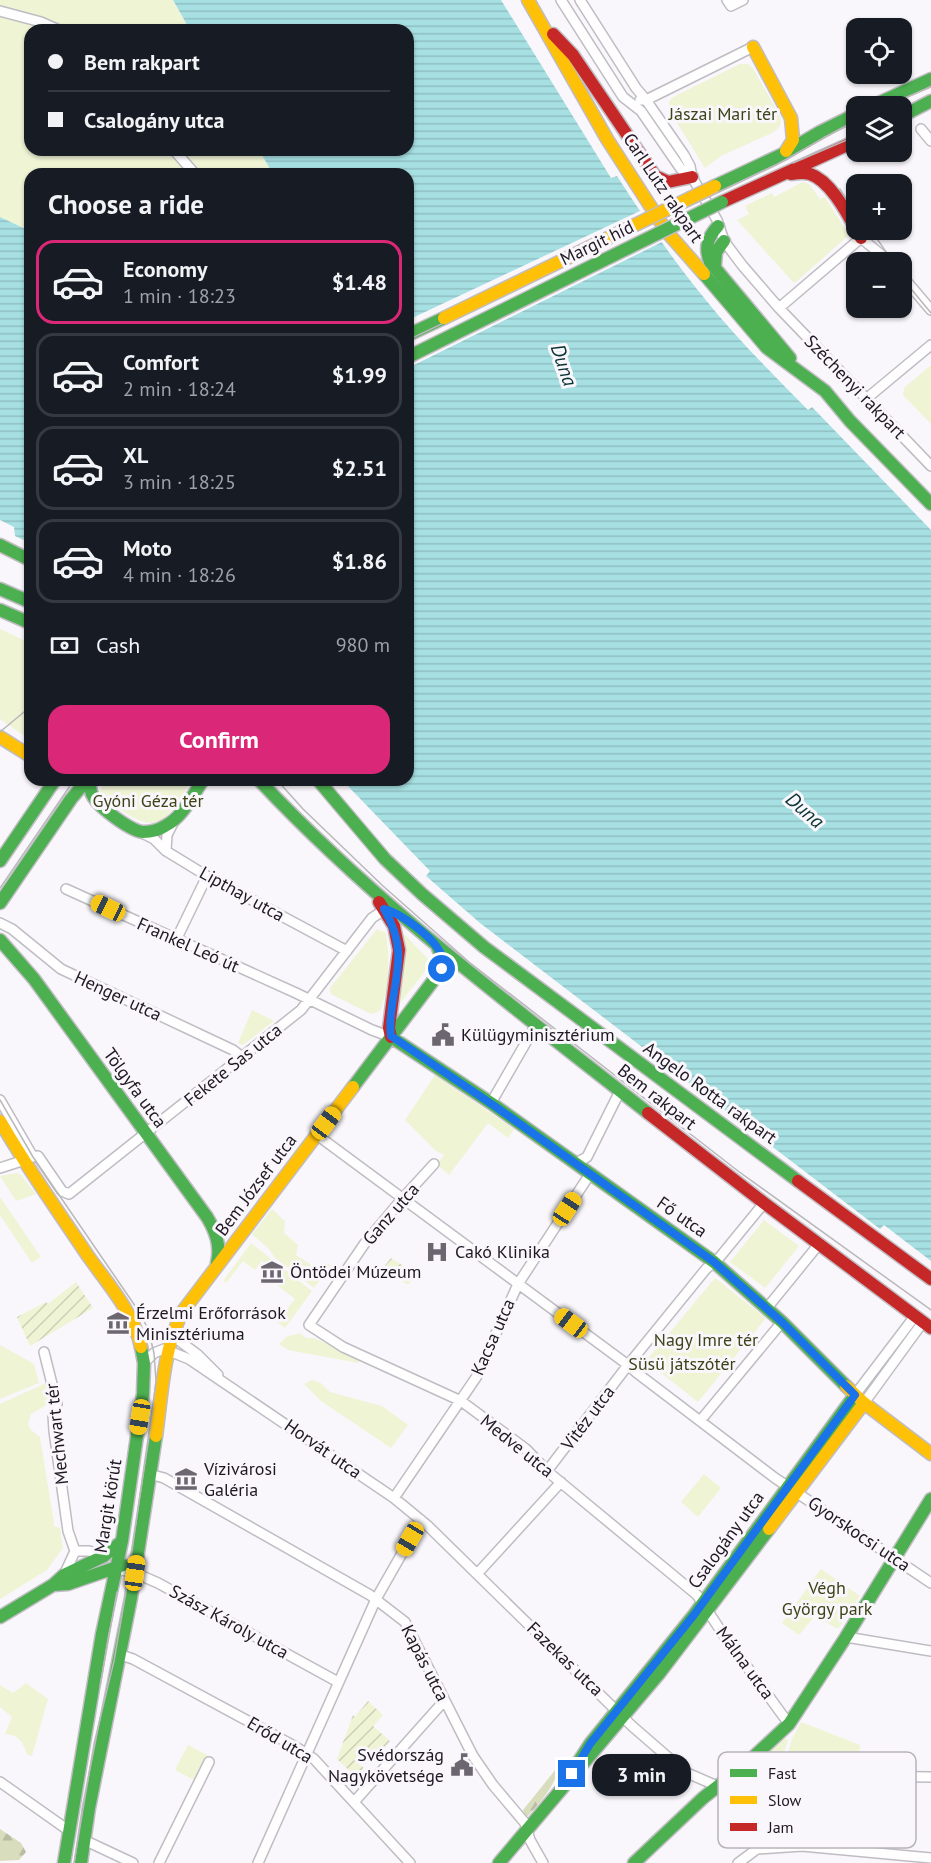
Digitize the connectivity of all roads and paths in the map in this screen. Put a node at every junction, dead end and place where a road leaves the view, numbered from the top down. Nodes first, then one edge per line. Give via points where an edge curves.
1 (528, 0) edge
2 (561, 0) edge
3 (580, 0) edge
4 (743, 0) edge
5 (729, 3) edge
6 (0, 11) edge
7 (45, 24) edge
8 (543, 25) junction
9 (753, 47) joint
10 (931, 79) edge
11 (894, 96) edge
12 (623, 97) junction
13 (646, 100) junction
14 (931, 101) edge
15 (912, 111) edge
16 (846, 119) edge
17 (921, 129) dead end
18 (931, 141) edge
19 (793, 145) junction
20 (846, 147) edge
21 (179, 156) edge
22 (190, 168) edge
23 (807, 169) junction
24 (692, 177) junction
25 (846, 214) edge
26 (718, 226) junction
27 (859, 240) edge
28 (863, 240) edge
29 (724, 241) junction
30 (878, 252) edge
31 (716, 269) junction
32 (912, 288) edge
33 (779, 308) junction
34 (931, 310) edge
35 (414, 332) edge
36 (931, 345) edge
37 (414, 354) edge
38 (800, 371) junction
39 (866, 399) junction
40 (931, 466) edge
41 (931, 504) edge
42 (0, 545) edge
43 (24, 557) edge
44 (0, 589) edge
45 (24, 599) edge
46 (0, 610) edge
47 (24, 620) edge
48 (0, 737) edge
49 (24, 752) edge
50 (51, 786) edge
51 (83, 786) edge
52 (89, 786) edge
53 (199, 786) edge
54 (265, 786) edge
55 (322, 786) edge
56 (173, 823) junction
57 (140, 832) junction
58 (166, 851) junction
59 (0, 861) edge
60 (207, 876) junction
61 (367, 887) junction
62 (66, 889) dead end
63 (0, 903) edge
64 (384, 909) junction
65 (403, 917) junction
66 (0, 924) edge
67 (0, 940) edge
68 (177, 940) junction
69 (437, 946) junction
70 (347, 951) junction
71 (310, 1000) junction
72 (537, 1026) junction
73 (391, 1036) junction
74 (242, 1057) junction
75 (620, 1091) junction
76 (0, 1100) edge
77 (491, 1103) junction
78 (0, 1121) edge
79 (146, 1134) junction
80 (317, 1135) junction
81 (28, 1159) junction
82 (576, 1163) junction
83 (434, 1164) dead end
84 (0, 1168) edge
85 (590, 1174) junction
86 (69, 1194) joint
87 (402, 1198) junction
88 (764, 1203) junction
89 (819, 1244) junction
90 (714, 1262) junction
91 (216, 1267) junction
92 (931, 1279) edge
93 (518, 1284) junction
94 (767, 1308) junction
95 (782, 1322) junction
96 (923, 1322) edge
97 (309, 1325) joint
98 (174, 1328) junction
99 (169, 1350) junction
100 (44, 1352) dead end
101 (144, 1363) junction
102 (628, 1365) junction
103 (223, 1381) junction
104 (859, 1399) junction
105 (461, 1401) junction
106 (700, 1421) junction
107 (931, 1454) edge
108 (548, 1471) junction
109 (149, 1474) junction
110 (561, 1482) junction
111 (791, 1489) junction
112 (394, 1498) junction
113 (931, 1499) edge
114 (421, 1520) junction
115 (122, 1542) junction
116 (139, 1550) junction
117 (75, 1551) junction
118 (100, 1558) junction
119 (895, 1558) junction
120 (117, 1569) junction
121 (135, 1573) junction
122 (477, 1574) junction
123 (64, 1575) junction
124 (931, 1584) edge
125 (53, 1585) junction
126 (373, 1597) junction
127 (706, 1607) junction
128 (0, 1617) edge
129 (846, 1637) junction
130 (931, 1651) edge
131 (121, 1655) junction
132 (338, 1682) junction
133 (444, 1701) junction
134 (621, 1714) junction
135 (789, 1724) junction
136 (759, 1752) edge
137 (305, 1753) junction
138 (209, 1762) dead end
139 (916, 1778) edge
140 (931, 1778) edge
141 (718, 1781) edge
142 (0, 1782) edge
143 (718, 1786) edge
144 (354, 1802) junction
145 (68, 1830) junction
146 (527, 1831) junction
147 (84, 1840) junction
148 (768, 1848) edge
149 (832, 1848) edge
150 (931, 1858) edge
151 (64, 1863) edge
152 (81, 1863) edge
153 (133, 1863) edge
154 (159, 1863) edge
155 (258, 1863) edge
156 (410, 1863) edge
157 (499, 1863) edge
158 (543, 1863) edge
159 (634, 1863) edge
160 (738, 1863) edge

1 - 8 main road, Carl Lutz rakpart
2 - 12 street
3 - 13 street
4 - 5 street
6 - 7 street
8 - 24 main road via 573,55 655,176 668,182
8 - 38 main road, Carl Lutz rakpart via 612,147 667,232 761,341
9 - 13 street
9 - 19 main road via 791,118
10 - 11 main road
12 - 13 street
12 - 24 street via 641,111 681,169
13 - 24 street via 684,155
14 - 15 main road
16 - 19 main road, Margit híd
17 - 18 street
19 - 35 main road, Margit híd, bridge via 783,154
20 - 23 main road
21 - 22 street
23 - 25 main road via 828,186
23 - 37 main road, Margit híd, bridge via 778,176 693,216
24 - 26 street
26 - 29 street
26 - 31 main road via 707,243 707,256
27 - 33 street
28 - 30 street
29 - 31 main road via 714,253
29 - 33 street
31 - 38 main road
32 - 34 street
33 - 39 street, Széchenyi rakpart
36 - 39 street
38 - 41 main road via 825,391
39 - 40 street, Széchenyi rakpart
42 - 43 main road
44 - 45 main road
46 - 47 main road
48 - 49 main road
50 - 59 main road
51 - 63 main road
52 - 57 main road via 95,801
53 - 56 main road
54 - 61 main road, Bem rakpart
55 - 92 main road, Angelo Rotta rakpart via 385,859 484,946
56 - 57 main road via 164,829
56 - 58 street
57 - 58 street, Lipthay utca
58 - 60 street, Lipthay utca
60 - 68 street
60 - 70 street, Lipthay utca
61 - 64 main road, Bem rakpart
61 - 65 main road, Bem rakpart
62 - 68 street, Frankel Leó út
64 - 65 street
64 - 70 street, Fekete Sas utca via 372,918
64 - 73 main road, Bem rakpart via 398,944
65 - 69 main road, Bem rakpart
66 - 74 street, Henger utca via 12,929 61,969
67 - 79 main road, Tölgyfa utca via 34,979
68 - 71 street, Frankel Leó út
69 - 72 main road, Bem rakpart
69 - 73 main road, Bem József utca via 442,969
70 - 71 street, Fekete Sas utca
71 - 73 street, Frankel Leó út
71 - 74 street, Fekete Sas utca
72 - 75 main road, Bem rakpart
72 - 77 street
73 - 77 main road, Fő utca
73 - 80 main road, Bem József utca
74 - 79 street, Fekete Sas utca
75 - 82 street via 587,1157
75 - 88 main road, Bem rakpart
76 - 81 street, Margit körút
77 - 82 main road, Fő utca
78 - 81 main road, Margit körút
79 - 86 street, Fekete Sas utca
79 - 91 main road, Tölgyfa utca via 214,1229 219,1248
80 - 87 street
80 - 91 main road, Bem József utca
81 - 84 street
81 - 86 street, Margit körút via 38,1156 62,1191
81 - 101 main road, Margit körút via 123,1306 138,1334
82 - 85 main road, Fő utca
83 - 87 street, Ganz utca
85 - 90 main road, Fő utca
85 - 93 street, Kacsa utca
87 - 93 street
87 - 97 street, Ganz utca via 362,1247
88 - 89 main road, Bem rakpart
88 - 90 street
89 - 94 street
89 - 96 main road, Bem rakpart
90 - 94 main road, Fő utca
90 - 102 street
91 - 98 main road, Bem József utca
93 - 102 street
93 - 105 street, Kacsa utca via 477,1376
94 - 95 main road, Fő utca
95 - 104 main road, Fő utca
95 - 106 street
96 - 104 street, Csalogány utca
97 - 105 street, Medve utca via 343,1347
98 - 99 main road, Margit körút
98 - 103 street, Horvát utca via 178,1340
99 - 101 street via 159,1351
99 - 103 street, Horvát utca
99 - 109 main road, Margit körút
100 - 117 street, Mechwart tér via 57,1404 54,1431 68,1531
101 - 115 main road, Margit körút
102 - 106 street
102 - 108 street, Vitéz utca
103 - 112 street, Horvát utca
104 - 107 main road, Fő utca
104 - 111 main road, Csalogány utca
105 - 108 street, Medve utca via 526,1449
105 - 112 street, Kacsa utca
106 - 111 street, Gyorskocsi utca
108 - 110 street, Medve utca
109 - 116 main road, Margit körút
109 - 126 street, Kapás utca via 164,1478
110 - 122 street
110 - 127 street, Medve utca via 698,1595
111 - 119 street, Gyorskocsi utca
111 - 127 main road, Csalogány utca
112 - 114 street, Horvát utca
113 - 119 main road
114 - 122 street, Fazekas utca
114 - 126 street
115 - 118 main road
115 - 120 main road, Margit körút
116 - 120 main road
116 - 121 main road, Margit körút
117 - 118 street via 88,1551
117 - 123 street
118 - 120 main road
118 - 123 main road
119 - 124 street, Gyorskocsi utca
119 - 129 main road
120 - 121 street, Szász Károly utca
120 - 125 main road
120 - 145 main road, Margit körút
121 - 131 main road, Margit körút
121 - 132 street, Szász Károly utca
122 - 134 street, Fazekas utca
123 - 125 main road
125 - 128 main road
126 - 132 street
126 - 133 street, Kapás utca via 405,1622
127 - 134 main road, Csalogány utca
127 - 135 street, Málna utca
129 - 130 street
129 - 135 main road
131 - 137 street, Erőd utca
131 - 147 main road, Margit körút
132 - 137 street
133 - 144 street
133 - 146 street, Kapás utca via 473,1756 521,1817
134 - 141 street, Fazekas utca via 685,1772
134 - 146 main road, Csalogány utca via 590,1744 567,1786
135 - 136 main road
137 - 144 street, Erőd utca
137 - 155 street
138 - 154 street
139 - 140 street
142 - 145 street
143 - 159 main road
144 - 156 street, Erőd utca
145 - 151 main road, Margit körút
146 - 157 main road, Csalogány utca
146 - 158 street, Kapás utca
147 - 152 main road, Margit körút
147 - 153 street
148 - 160 street via 757,1849
149 - 150 street

